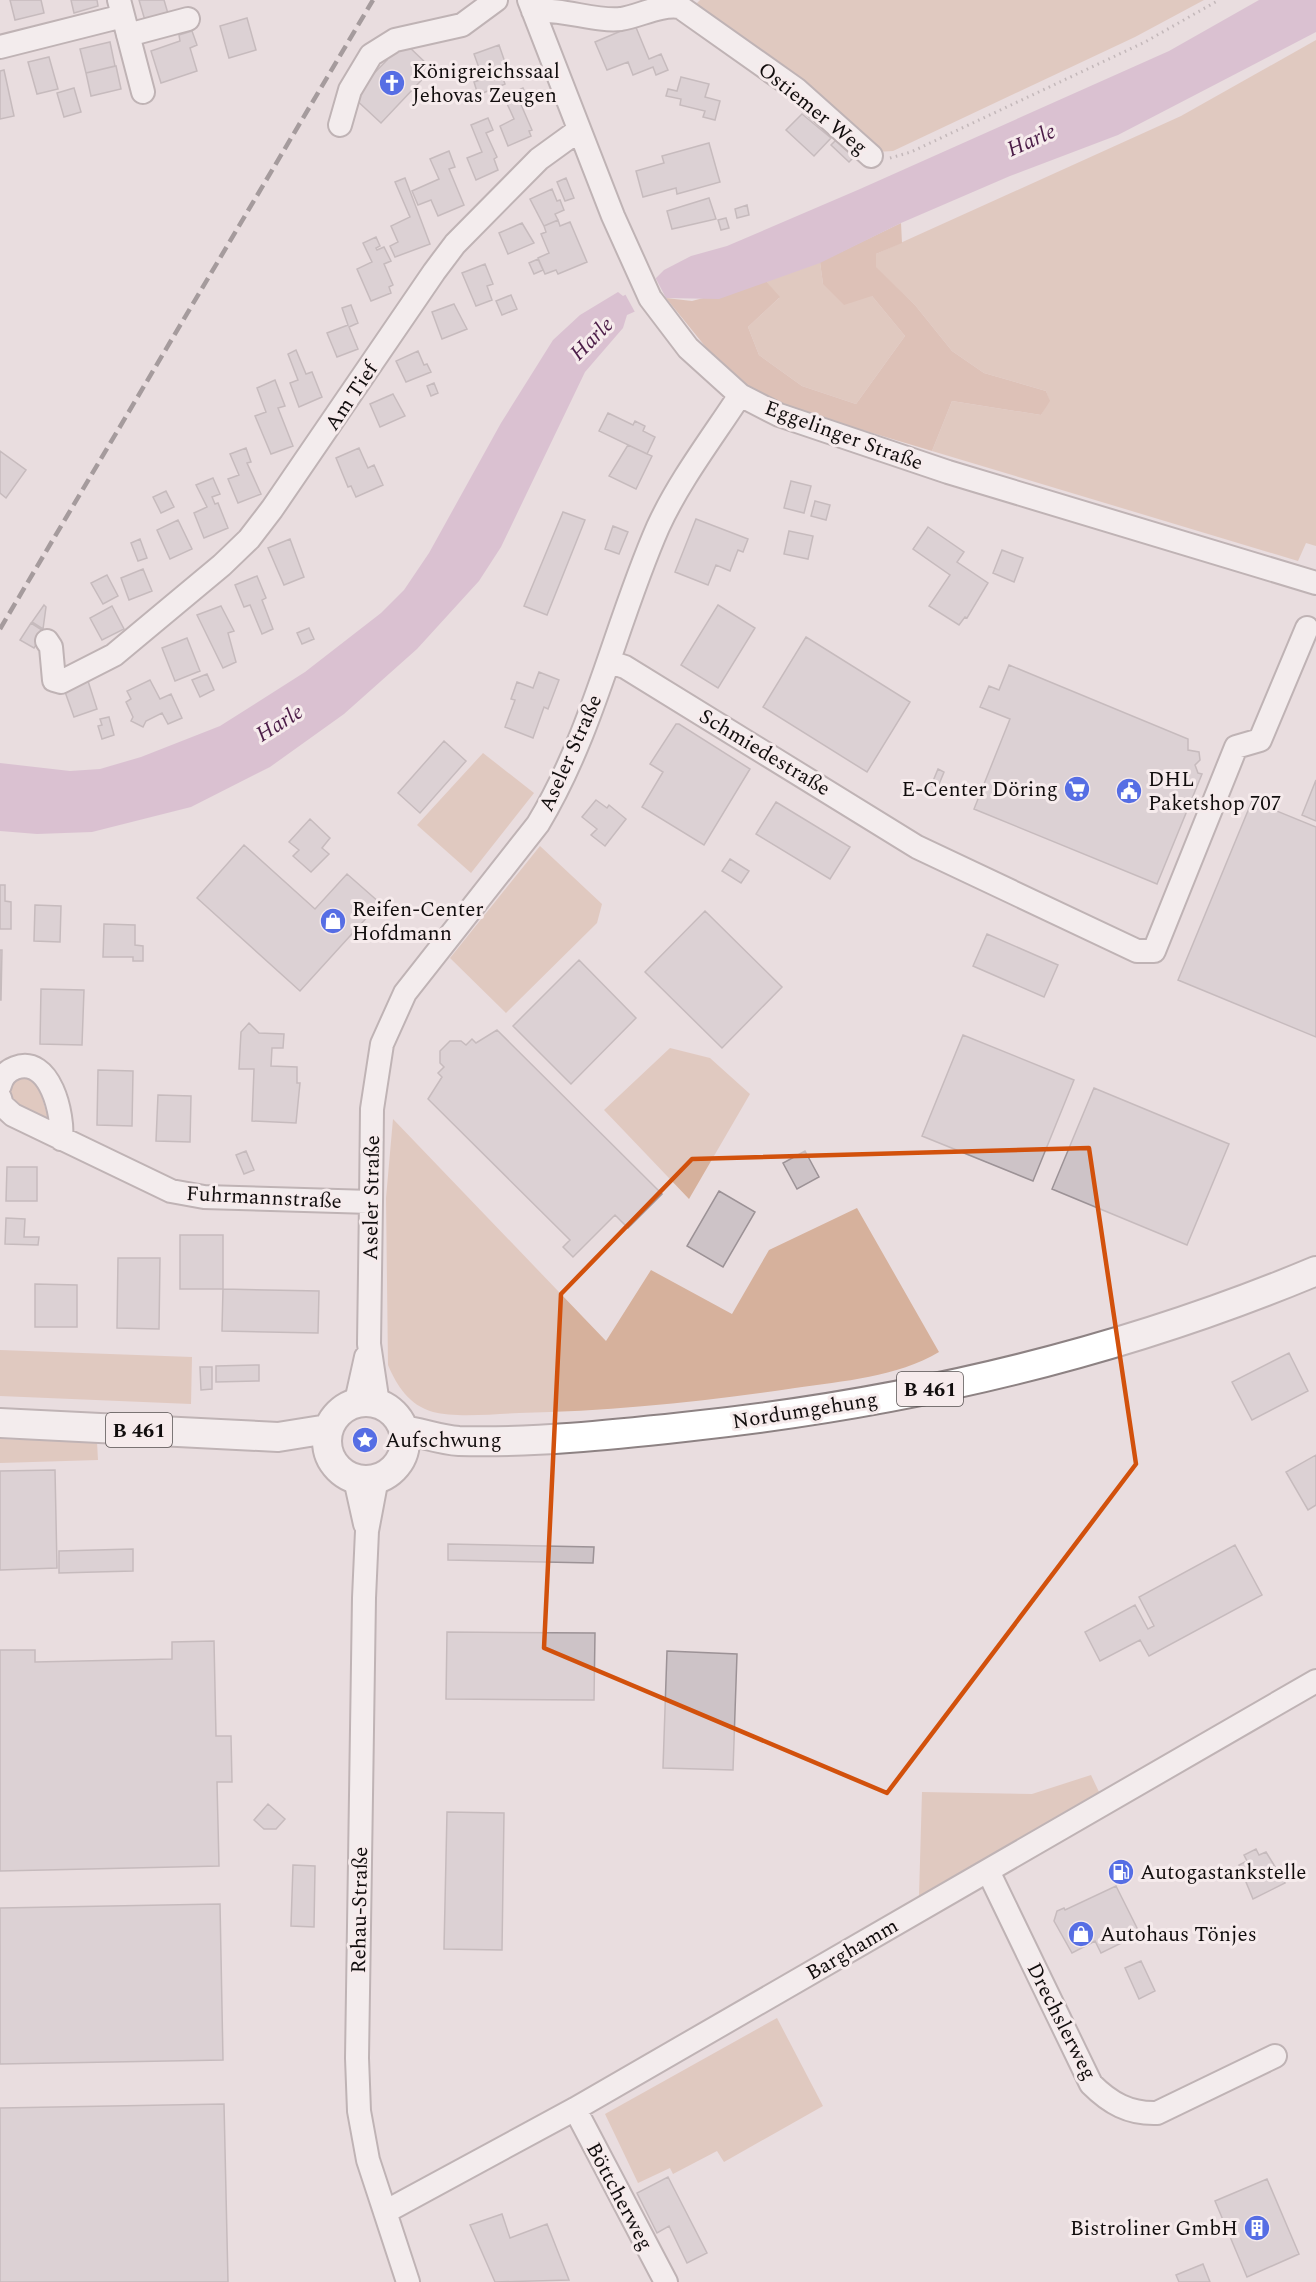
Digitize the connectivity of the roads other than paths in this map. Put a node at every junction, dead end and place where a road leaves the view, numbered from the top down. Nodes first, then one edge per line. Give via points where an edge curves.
1 (496, 0) edge
2 (531, 5) edge
3 (123, 17) edge
4 (188, 19) dead end
5 (2, 39) edge
6 (143, 92) dead end
7 (340, 125) dead end
8 (579, 130) junction
9 (871, 156) road end
10 (740, 395) junction
11 (1316, 583) edge
12 (1307, 628) dead end
13 (47, 641) dead end
14 (610, 662) junction
15 (0, 1085) edge
16 (0, 1098) edge
17 (61, 1139) junction
18 (371, 1202) junction
19 (1316, 1271) edge
20 (367, 1403) junction
21 (0, 1424) edge
22 (329, 1442) junction
23 (403, 1443) junction
24 (366, 1478) junction
25 (1316, 1681) edge
26 (988, 1871) junction
27 (1275, 2056) dead end
28 (575, 2109) junction
29 (385, 2212) junction
30 (408, 2282) edge
31 (666, 2282) edge

1 - 7 street via 462,25 395,40 371,55 350,90
2 - 8 street, Eggelinger Straße
2 - 9 street, Ostiemer Weg via 619,19 664,7 680,7 796,89
3 - 4 street
3 - 5 street
3 - 6 street
8 - 10 street, Eggelinger Straße via 634,264 660,312 688,348
8 - 13 street, Am Tief via 551,148 456,244 249,539 222,566 114,655 57,682
10 - 11 street, Eggelinger Straße via 779,415 948,472
10 - 14 street, Aseler Straße via 659,525
12 - 14 street, Schmiedestraße via 1260,740 1236,747 1154,951 1137,951 917,847 625,667
14 - 18 street, Aseler Straße via 570,765 538,824 405,993 393,1017 382,1044 375,1086
15 - 17 street via 7,1072 17,1067 34,1068 44,1075 63,1128
16 - 17 street, Fuhrmannstraße via 13,1114
17 - 18 street, Fuhrmannstraße via 153,1184 190,1196
18 - 20 street, Aseler Straße
19 - 23 main road, Nordumgehung / B 461 via 1231,1306 1099,1348 996,1375 878,1399 759,1419 640,1432
20 - 22 main road via 343,1409
20 - 23 main road via 390,1410
21 - 22 main road, B 461
22 - 24 main road via 335,1466
23 - 24 main road via 388,1473
24 - 29 street, Rehau-Straße via 357,2058 359,2111 368,2160
25 - 26 street, Barghamm
26 - 27 street, Drechslerweg via 1091,2084 1107,2099 1141,2113 1157,2113
26 - 28 street, Barghamm
28 - 29 street, Barghamm
28 - 31 street, Böttcherweg
29 - 30 street, Rehau-Straße

